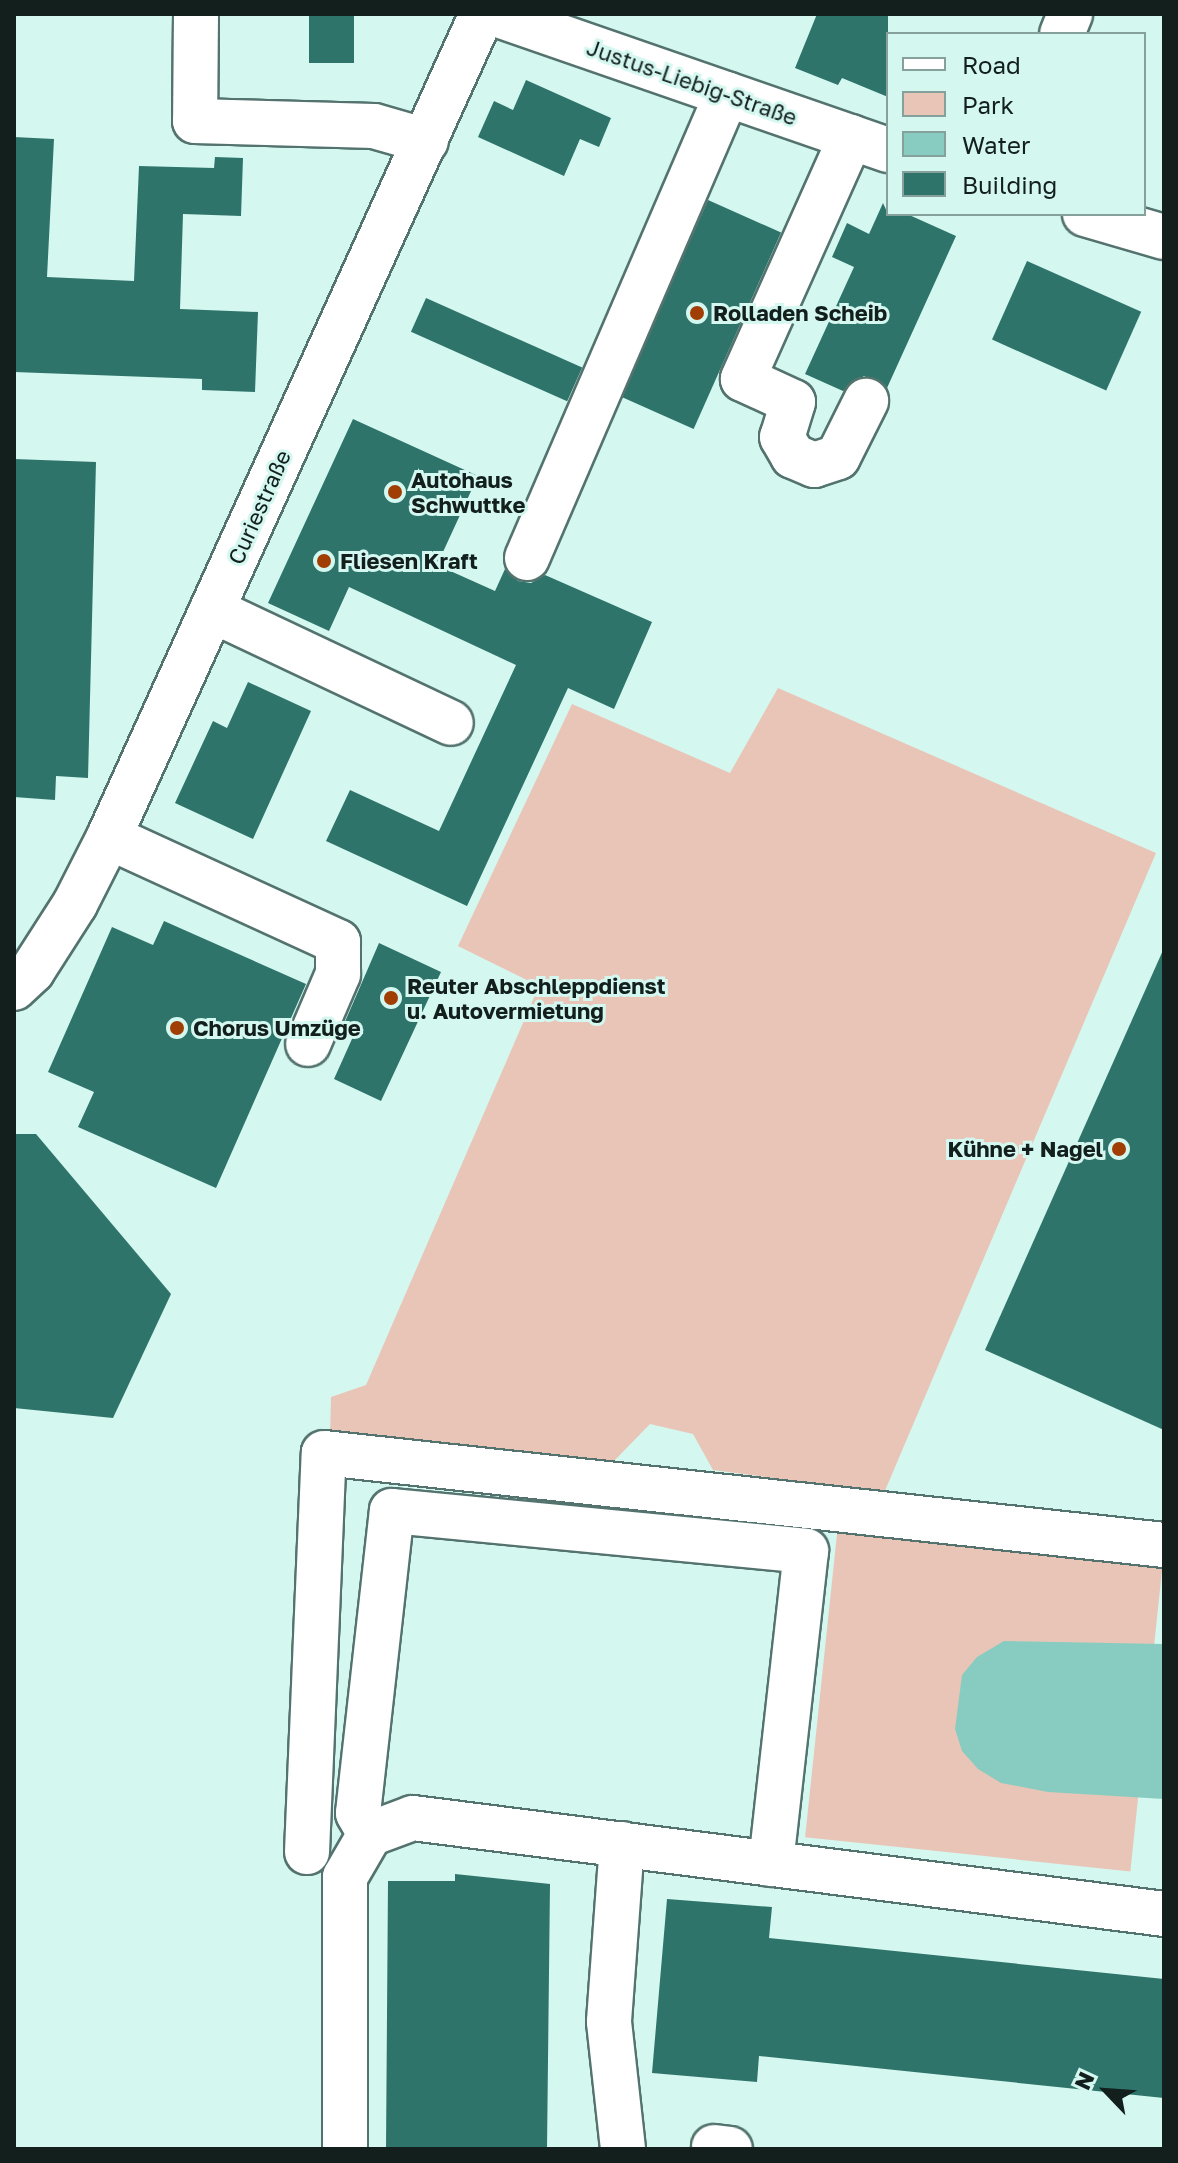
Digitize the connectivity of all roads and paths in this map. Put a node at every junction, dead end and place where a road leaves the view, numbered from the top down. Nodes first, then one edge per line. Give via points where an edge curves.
1 (196, 14) edge
2 (482, 14) edge
3 (495, 14) edge
4 (727, 94) junction
5 (426, 141) junction
6 (870, 143) edge
7 (1092, 216) edge
8 (1164, 237) edge
9 (866, 401) dead end
10 (527, 558) dead end
11 (212, 610) junction
12 (451, 723) dead end
13 (109, 837) junction
14 (14, 988) edge
15 (308, 1044) dead end
16 (1164, 1545) edge
17 (370, 1834) junction
18 (622, 1844) junction
19 (307, 1852) dead end
20 (771, 1864) junction
21 (1164, 1914) edge
22 (345, 2149) edge
23 (623, 2149) edge

1 - 5 street via 195,121 374,126
2 - 5 street, Curiestraße
3 - 4 street, Justus-Liebig-Straße
4 - 6 street, Justus-Liebig-Straße
4 - 10 street
5 - 11 street, Curiestraße
6 - 9 street via 743,379 793,402 782,437 793,456 814,465 838,457
7 - 8 street
11 - 12 street
11 - 13 street, Curiestraße
13 - 14 street, Curiestraße via 75,904 32,971
13 - 15 street via 338,942 338,974
16 - 19 street via 324,1453
17 - 18 street via 413,1818
17 - 20 street via 358,1813 392,1511 806,1551
17 - 22 street via 345,1877
18 - 20 street
18 - 23 street via 609,2022
20 - 21 street

